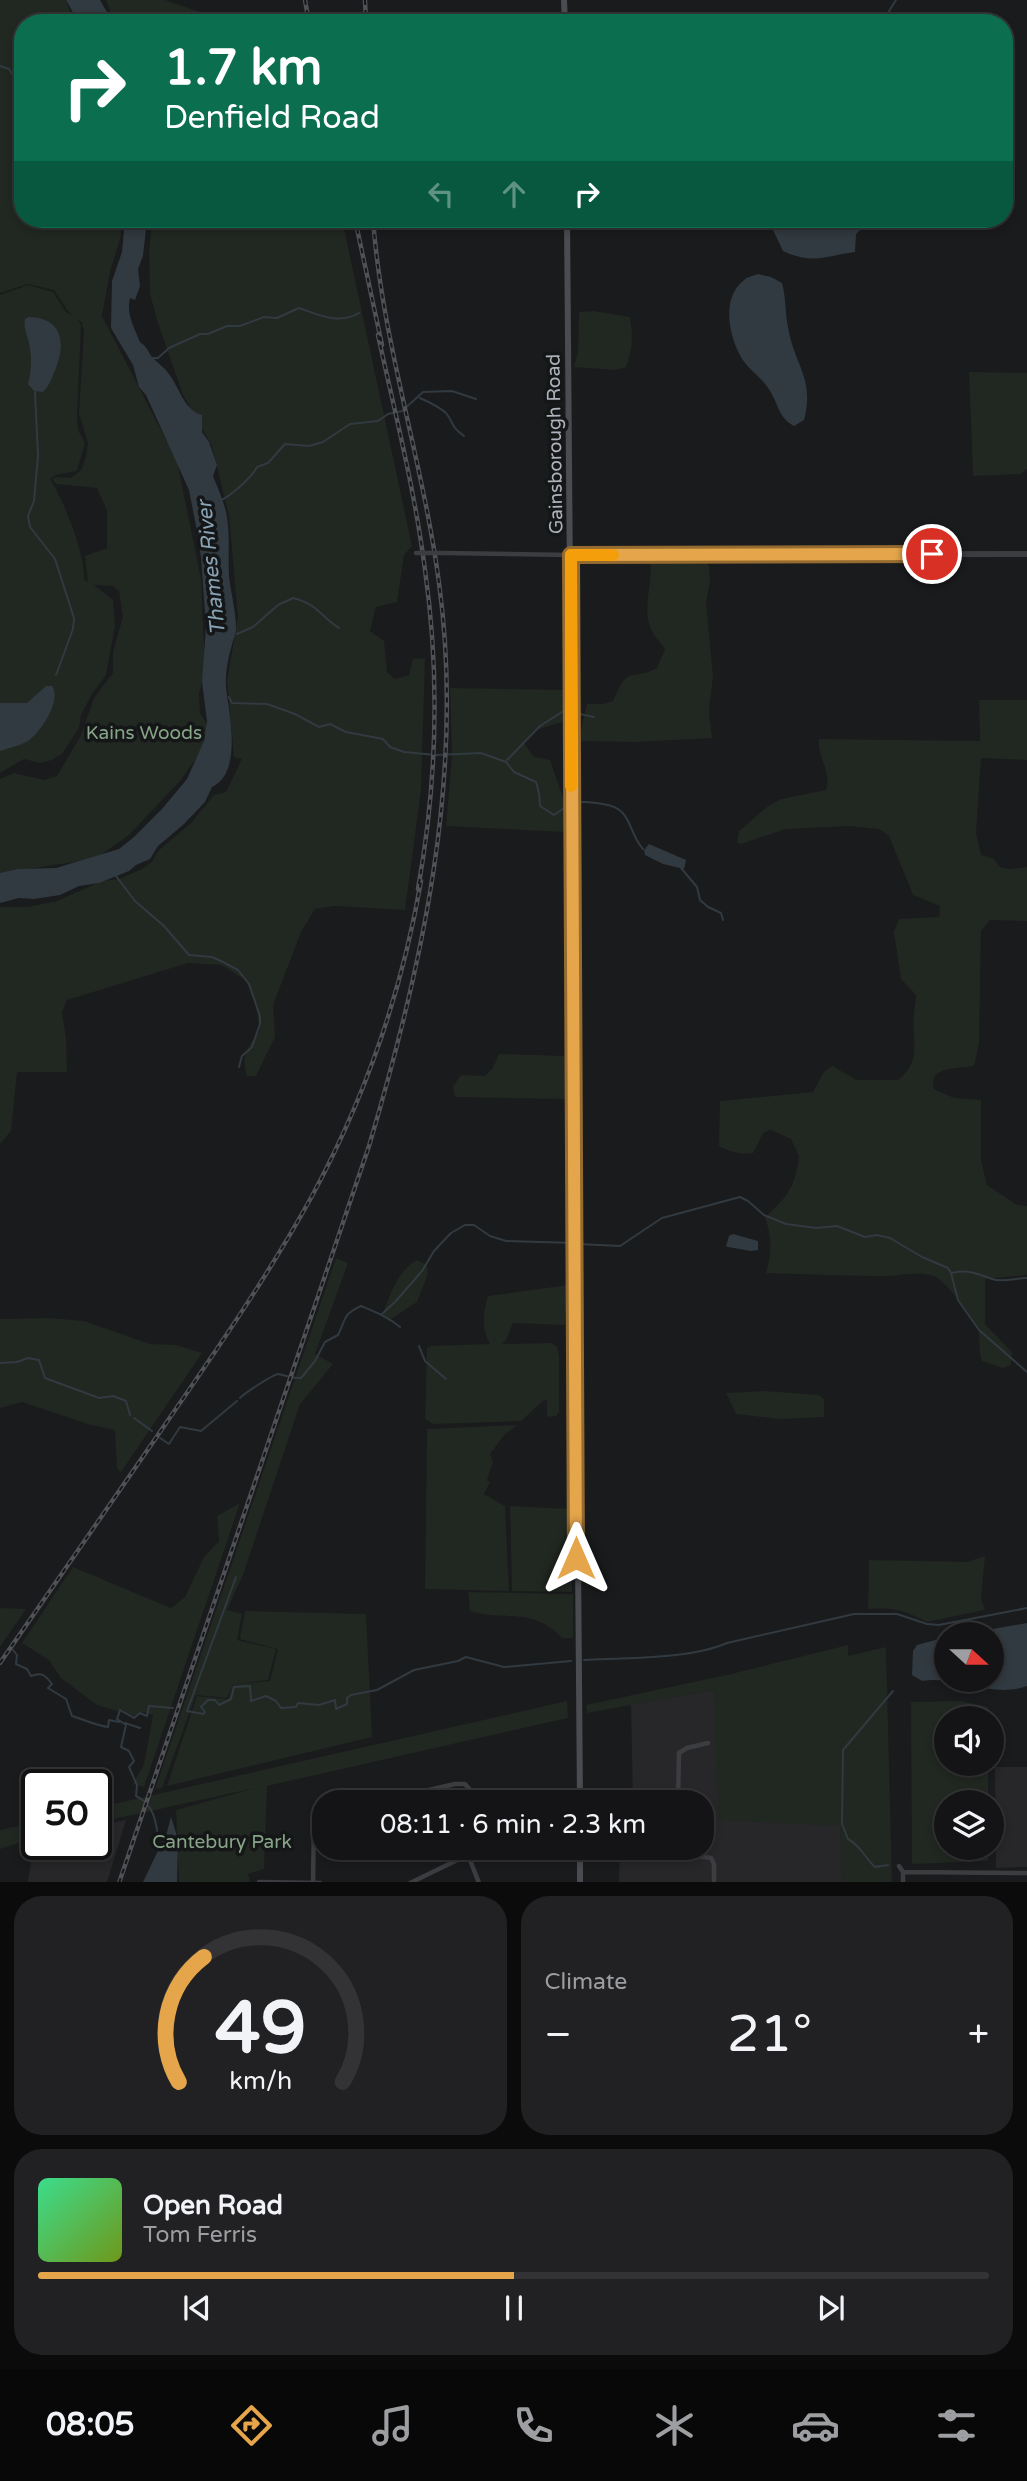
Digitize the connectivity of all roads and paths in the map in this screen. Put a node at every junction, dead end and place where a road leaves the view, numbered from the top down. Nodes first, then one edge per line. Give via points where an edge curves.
1 (567, 228) edge
2 (410, 554) dead end
3 (1027, 554) edge
4 (571, 555) junction
5 (708, 1743) dead end
6 (429, 1790) edge
7 (470, 1790) edge
8 (580, 1790) edge
9 (678, 1790) edge
10 (313, 1860) edge
11 (457, 1860) edge
12 (470, 1860) edge
13 (580, 1860) edge
14 (712, 1860) edge
15 (899, 1866) dead end
16 (903, 1872) junction
17 (1027, 1872) edge
18 (260, 1882) edge
19 (313, 1882) edge
20 (320, 1882) edge
21 (410, 1882) edge
22 (479, 1882) edge
23 (580, 1882) edge
24 (714, 1882) edge
25 (903, 1882) edge

1 - 4 main road, Gainsborough Road
2 - 4 street, bridge
3 - 4 street
4 - 8 main road, Gainsborough Road
5 - 9 street via 679,1753
6 - 7 street via 465,1784
10 - 19 street
11 - 21 street
12 - 22 street
13 - 23 main road
14 - 24 street
15 - 16 street
16 - 17 street
16 - 25 street
18 - 19 street
19 - 20 street

